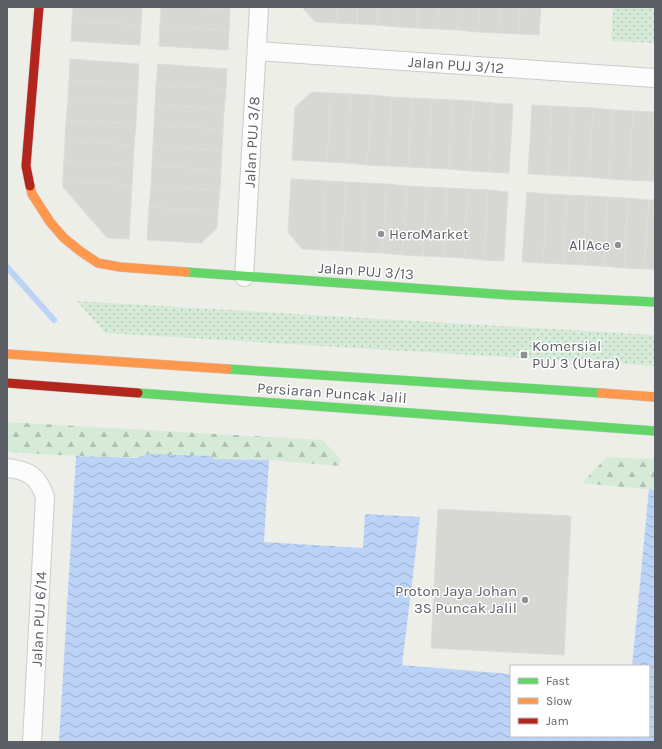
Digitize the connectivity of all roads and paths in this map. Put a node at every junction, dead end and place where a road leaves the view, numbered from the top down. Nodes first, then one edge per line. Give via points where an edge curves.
1 (39, 7) edge
2 (260, 7) edge
3 (257, 51) junction
4 (655, 78) edge
5 (244, 277) junction
6 (655, 302) edge
7 (20, 347) dead end
8 (7, 354) edge
9 (40, 356) junction
10 (7, 383) edge
11 (655, 397) edge
12 (655, 431) edge
13 (7, 468) edge
14 (32, 742) edge

1 - 5 main road, Jalan PUJ 3/13 via 26,166 32,194 50,222 64,238 98,263
2 - 3 street, Jalan PUJ 3/8
3 - 4 street, Jalan PUJ 3/12
3 - 5 street, Jalan PUJ 3/8
5 - 6 main road, Jalan PUJ 3/13
7 - 9 main road
8 - 9 main road, Persiaran Puncak Jalil
9 - 11 main road, Persiaran Puncak Jalil
10 - 12 main road, Persiaran Puncak Jalil
13 - 14 street, Jalan PUJ 6/14 via 19,469 37,480 45,497

